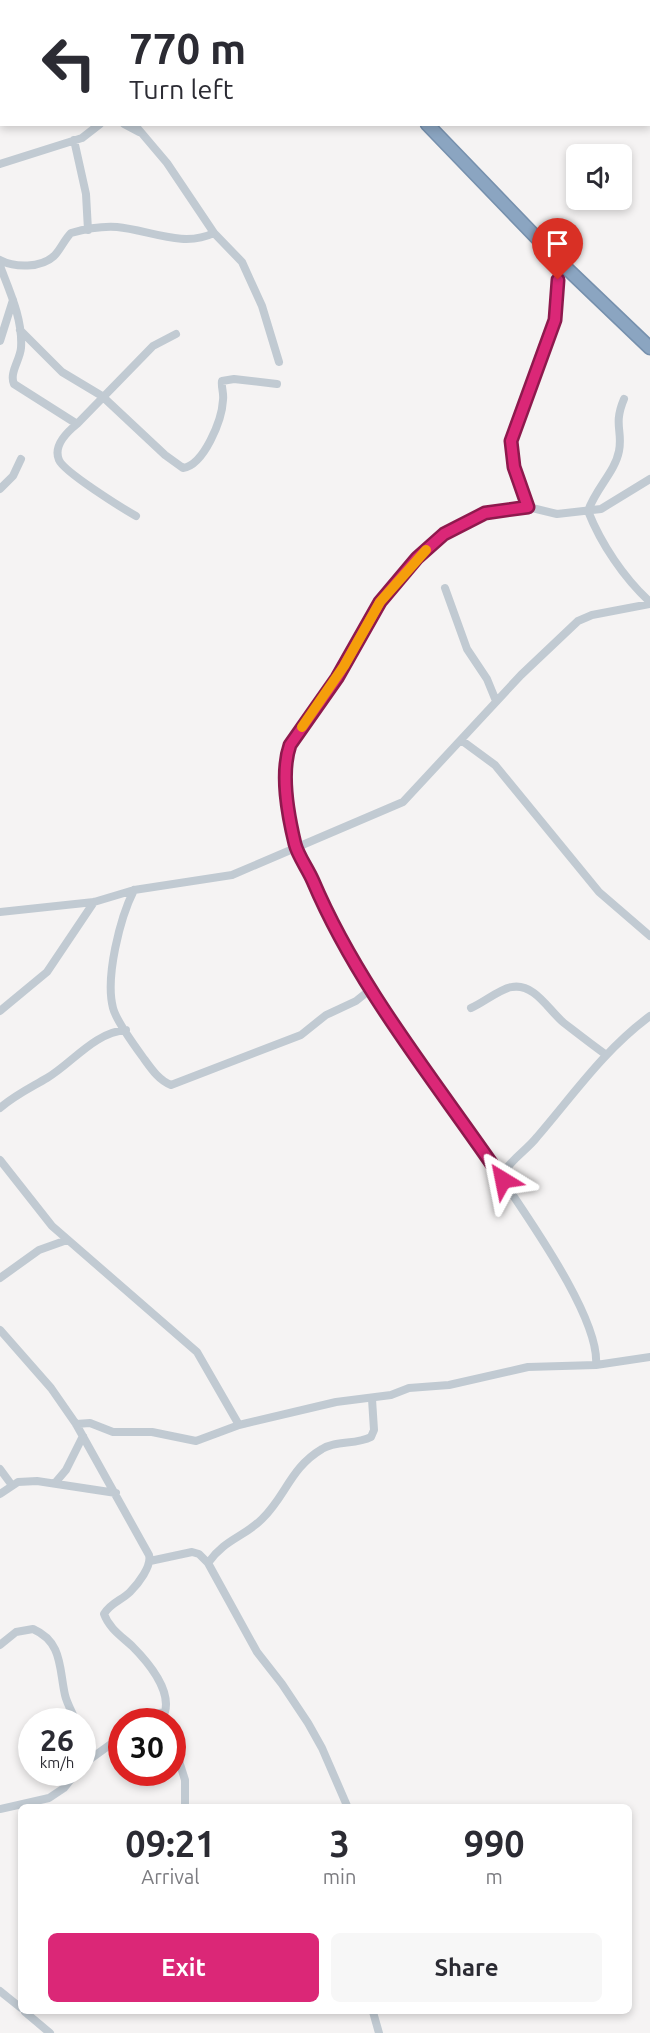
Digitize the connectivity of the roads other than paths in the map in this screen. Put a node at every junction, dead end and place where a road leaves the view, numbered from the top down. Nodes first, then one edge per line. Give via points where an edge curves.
1 (98, 126) edge
2 (128, 126) edge
3 (136, 126) edge
4 (430, 126) edge
5 (142, 133) junction
6 (74, 140) junction
7 (0, 164) edge
8 (88, 230) junction
9 (214, 233) junction
10 (0, 260) edge
11 (559, 261) junction
12 (0, 266) edge
13 (13, 299) junction
14 (20, 330) junction
15 (176, 334) dead end
16 (0, 341) edge
17 (650, 348) edge
18 (279, 362) dead end
19 (278, 384) dead end
20 (102, 396) junction
21 (624, 399) dead end
22 (77, 424) junction
23 (21, 459) dead end
24 (650, 480) edge
25 (0, 489) edge
26 (528, 507) junction
27 (588, 511) junction
28 (136, 516) dead end
29 (445, 588) dead end
30 (650, 603) edge
31 (496, 701) junction
32 (461, 740) junction
33 (295, 847) junction
34 (134, 890) junction
35 (94, 902) junction
36 (0, 912) edge
37 (650, 936) edge
38 (371, 989) junction
39 (471, 1008) dead end
40 (0, 1011) edge
41 (650, 1016) edge
42 (126, 1030) junction
43 (605, 1054) junction
44 (0, 1108) edge
45 (0, 1160) edge
46 (503, 1174) junction
47 (67, 1240) junction
48 (0, 1278) edge
49 (0, 1330) edge
50 (650, 1357) edge
51 (597, 1365) junction
52 (372, 1399) junction
53 (76, 1424) junction
54 (239, 1425) junction
55 (83, 1436) junction
56 (0, 1469) edge
57 (55, 1483) junction
58 (11, 1484) junction
59 (116, 1493) junction
60 (0, 1494) edge
61 (150, 1561) junction
62 (208, 1563) junction
63 (0, 1645) edge
64 (70, 1708) edge
65 (165, 1708) edge
66 (66, 1786) edge
67 (186, 1786) edge
68 (22, 1804) edge
69 (186, 1804) edge
70 (346, 1804) edge
71 (18, 1805) edge
72 (0, 1809) edge
73 (0, 1991) edge
74 (18, 2006) edge
75 (27, 2014) edge
76 (374, 2014) edge
77 (50, 2033) edge
78 (379, 2033) edge

1 - 6 street
2 - 5 street
3 - 5 street
4 - 11 highway
5 - 9 street
6 - 7 street
6 - 8 street via 86,194
8 - 9 street via 115,227 188,240
8 - 10 street via 71,233 46,261 14,266
9 - 18 street via 242,262 262,306
11 - 17 highway
11 - 26 street via 555,320 511,441 514,467
12 - 13 street
13 - 14 street
13 - 16 street
14 - 20 street via 62,372
14 - 22 street via 21,350 14,384
15 - 20 street via 153,346
19 - 20 street via 222,381 224,399 211,442 193,464 183,468
20 - 22 street
21 - 27 street via 617,415 620,450 613,469 594,493
22 - 28 street via 62,438 59,460
23 - 25 street via 13,476
24 - 27 street via 601,509
26 - 27 street via 556,514
26 - 33 street via 485,513 444,534 417,558 380,602 286,756
27 - 30 street via 595,529 633,587
29 - 31 street via 461,636
30 - 31 street via 578,621
31 - 32 street
32 - 33 street via 403,802
32 - 37 street via 495,765 599,892
33 - 34 street via 232,874
33 - 38 street via 330,921
34 - 35 street
34 - 42 street via 126,906 112,966 113,1007
35 - 36 street
35 - 40 street via 47,972
38 - 42 street via 301,1035 171,1085 158,1076
38 - 46 street via 425,1071 496,1170
39 - 43 street via 507,988 520,987 539,997 558,1018
41 - 43 street
42 - 44 street via 117,1030 82,1051
43 - 46 street
45 - 47 street
46 - 51 street via 591,1329
47 - 48 street via 39,1250
47 - 54 street via 197,1352
49 - 53 street via 51,1388
50 - 51 street
51 - 52 street via 528,1366 449,1385 409,1388
52 - 54 street via 336,1402
52 - 62 street via 371,1437 333,1444 313,1455 291,1476 261,1521 225,1543
53 - 54 street via 90,1423 113,1432 152,1432 196,1442
53 - 55 street
55 - 57 street
55 - 59 street
56 - 58 street
57 - 58 street
57 - 59 street
58 - 60 street
59 - 61 street
61 - 62 street via 192,1552
61 - 65 street via 130,1592 104,1614 153,1673 165,1693
62 - 70 street via 257,1652 322,1748
63 - 64 street via 16,1632 33,1629 52,1643 61,1660
66 - 68 street via 49,1798
67 - 69 street
71 - 72 street
73 - 74 street
75 - 77 street
76 - 78 street

